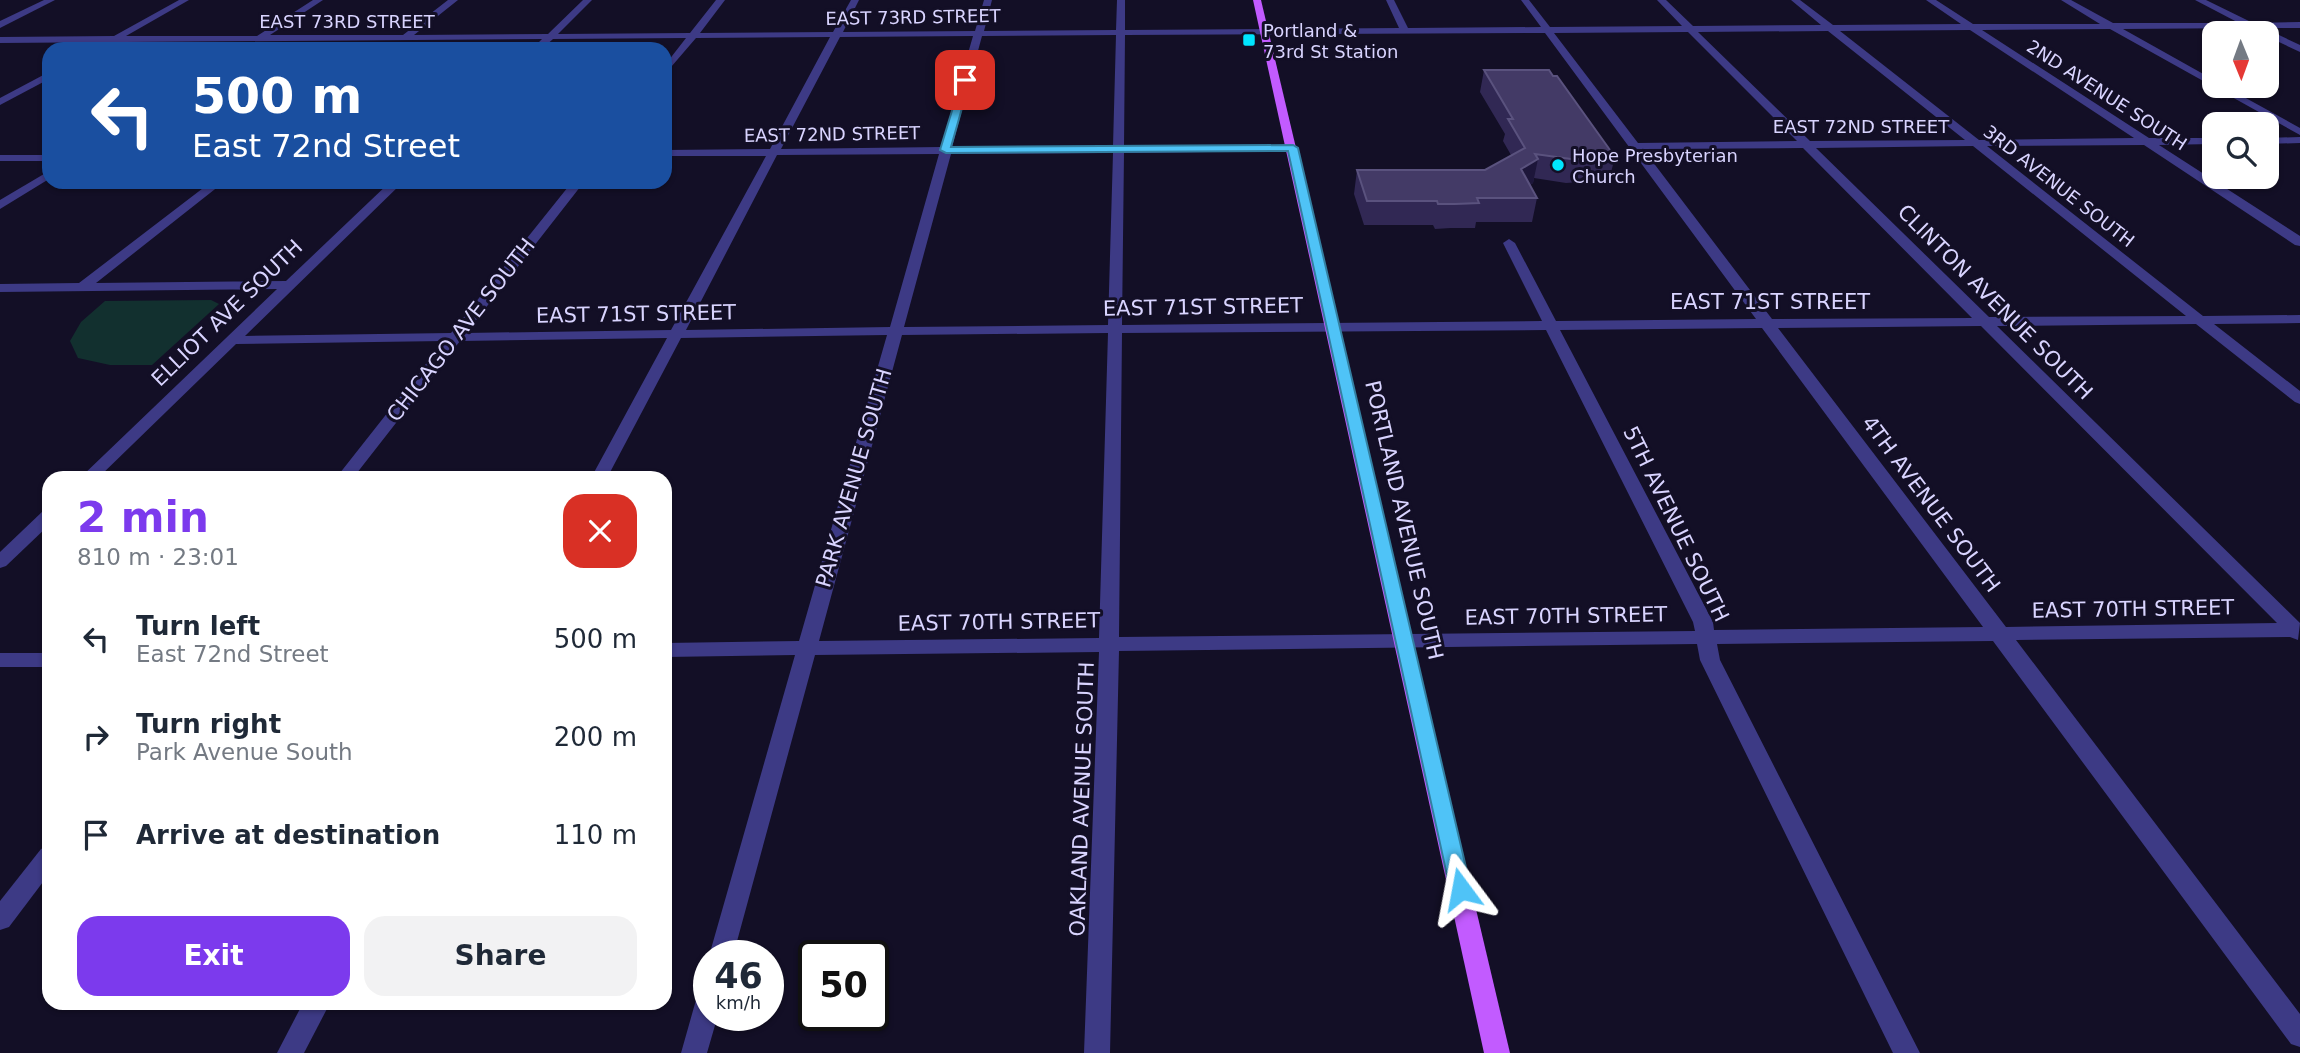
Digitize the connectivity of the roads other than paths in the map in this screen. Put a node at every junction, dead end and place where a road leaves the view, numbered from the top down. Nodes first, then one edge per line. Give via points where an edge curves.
1 (51, 0) edge
2 (185, 0) edge
3 (319, 0) edge
4 (454, 0) edge
5 (588, 0) edge
6 (721, 0) edge
7 (855, 0) edge
8 (988, 0) edge
9 (1121, 0) edge
10 (1257, 0) edge
11 (1390, 0) edge
12 (1525, 0) edge
13 (1661, 0) edge
14 (1795, 0) edge
15 (1930, 0) edge
16 (2065, 0) edge
17 (2200, 0) edge
18 (2243, 21) edge
19 (0, 24) edge
20 (2202, 25) edge
21 (2279, 25) edge
22 (2300, 25) edge
23 (2113, 26) junction
24 (1830, 27) junction
25 (1971, 27) junction
26 (1689, 28) junction
27 (1546, 29) junction
28 (1404, 30) junction
29 (1263, 31) junction
30 (1120, 32) junction
31 (979, 33) junction
32 (837, 34) junction
33 (694, 35) junction
34 (550, 36) junction
35 (406, 37) junction
36 (260, 38) junction
37 (115, 39) junction
38 (2279, 39) edge
39 (0, 40) edge
40 (110, 42) edge
41 (254, 42) edge
42 (399, 42) edge
43 (544, 42) edge
44 (2300, 49) edge
45 (672, 62) edge
46 (2202, 77) edge
47 (42, 79) edge
48 (2239, 98) edge
49 (0, 102) edge
50 (2300, 132) edge
51 (2300, 140) edge
52 (2202, 141) edge
53 (2279, 141) edge
54 (2147, 142) junction
55 (1976, 143) junction
56 (1807, 144) junction
57 (1634, 146) junction
58 (1293, 148) junction
59 (1116, 149) junction
60 (946, 150) junction
61 (774, 152) junction
62 (672, 153) edge
63 (0, 158) edge
64 (42, 158) edge
65 (42, 178) edge
66 (209, 189) edge
67 (390, 189) edge
68 (572, 189) edge
69 (0, 205) edge
70 (2300, 242) edge
71 (1509, 243) dead end
72 (289, 285) junction
73 (82, 287) junction
74 (0, 288) edge
75 (2300, 319) edge
76 (2200, 320) junction
77 (1985, 322) junction
78 (1768, 323) junction
79 (1550, 325) junction
80 (1332, 327) junction
81 (1114, 329) junction
82 (895, 331) junction
83 (677, 335) junction
84 (455, 337) junction
85 (233, 340) junction
86 (2300, 399) edge
87 (95, 471) edge
88 (350, 471) edge
89 (603, 471) edge
90 (42, 522) edge
91 (0, 562) edge
92 (2298, 631) edge
93 (2000, 633) junction
94 (1707, 637) junction
95 (1405, 640) junction
96 (1109, 643) junction
97 (807, 648) junction
98 (672, 650) edge
99 (0, 660) edge
100 (42, 660) edge
101 (42, 865) edge
102 (0, 919) edge
103 (725, 940) edge
104 (313, 1010) edge
105 (700, 1031) edge
106 (2300, 1035) edge
107 (290, 1053) edge
108 (694, 1053) edge
109 (1097, 1053) edge
110 (1497, 1053) edge
111 (1907, 1053) edge

1 - 19 street
2 - 37 street
3 - 36 street
4 - 35 street
5 - 34 street
6 - 33 street
7 - 32 street
8 - 31 street, PARK AVENUE SOUTH
9 - 30 street, OAKLAND AVENUE SOUTH
10 - 29 main road, PORTLAND AVENUE SOUTH
11 - 28 street
12 - 27 street, 4TH AVENUE SOUTH
13 - 26 street, CLINTON AVENUE SOUTH
14 - 24 street, 3RD AVENUE SOUTH
15 - 25 street, 2ND AVENUE SOUTH
16 - 23 street
17 - 18 street
20 - 23 street, EAST 73RD STREET
21 - 22 street, EAST 73RD STREET
23 - 25 street, EAST 73RD STREET
23 - 46 street
24 - 25 street, EAST 73RD STREET
24 - 26 street, EAST 73RD STREET
24 - 55 street, 3RD AVENUE SOUTH
25 - 54 street, 2ND AVENUE SOUTH
26 - 27 street, EAST 73RD STREET
26 - 56 street, CLINTON AVENUE SOUTH
27 - 28 street, EAST 73RD STREET
27 - 57 street, 4TH AVENUE SOUTH
28 - 29 street, EAST 73RD STREET
29 - 30 street, EAST 73RD STREET
29 - 58 main road, PORTLAND AVENUE SOUTH
30 - 31 street, EAST 73RD STREET
30 - 59 street, OAKLAND AVENUE SOUTH
31 - 32 street, EAST 73RD STREET
31 - 60 street, PARK AVENUE SOUTH
32 - 33 street, EAST 73RD STREET
32 - 61 street
33 - 34 street, EAST 73RD STREET
33 - 45 street
34 - 35 street, EAST 73RD STREET
34 - 43 street
35 - 36 street, EAST 73RD STREET
35 - 42 street
36 - 37 street, EAST 73RD STREET
36 - 41 street
37 - 39 street, EAST 73RD STREET
37 - 40 street
38 - 44 street
47 - 49 street
48 - 50 street
51 - 53 street
52 - 54 street, EAST 72ND STREET
54 - 55 street, EAST 72ND STREET
54 - 70 street, 2ND AVENUE SOUTH
55 - 56 street, EAST 72ND STREET
55 - 76 street, 3RD AVENUE SOUTH
56 - 57 street, EAST 72ND STREET
56 - 77 street, CLINTON AVENUE SOUTH
57 - 78 street, 4TH AVENUE SOUTH
58 - 59 street, EAST 72ND STREET
58 - 80 main road, PORTLAND AVENUE SOUTH
59 - 60 street, EAST 72ND STREET
59 - 81 street, OAKLAND AVENUE SOUTH
60 - 61 street, EAST 72ND STREET
60 - 82 street, PARK AVENUE SOUTH
61 - 62 street, EAST 72ND STREET
61 - 83 street
63 - 64 street
65 - 69 street
66 - 73 street
67 - 72 street, ELLIOT AVE SOUTH
68 - 84 street, CHICAGO AVE SOUTH
71 - 79 street, 5TH AVENUE SOUTH
72 - 73 street
72 - 85 street, ELLIOT AVE SOUTH
73 - 74 street
75 - 76 street, EAST 71ST STREET
76 - 77 street, EAST 71ST STREET
76 - 86 street, 3RD AVENUE SOUTH
77 - 78 street, EAST 71ST STREET
77 - 92 street, CLINTON AVENUE SOUTH
78 - 79 street, EAST 71ST STREET
78 - 93 street, 4TH AVENUE SOUTH
79 - 80 street, EAST 71ST STREET
79 - 94 street, 5TH AVENUE SOUTH
80 - 81 street, EAST 71ST STREET
80 - 95 main road, PORTLAND AVENUE SOUTH
81 - 82 street, EAST 71ST STREET
81 - 96 street, OAKLAND AVENUE SOUTH
82 - 83 street, EAST 71ST STREET
82 - 97 street, PARK AVENUE SOUTH
83 - 84 street, EAST 71ST STREET
83 - 89 street
84 - 85 street, EAST 71ST STREET
84 - 88 street, CHICAGO AVE SOUTH
85 - 87 street, ELLIOT AVE SOUTH
90 - 91 street
92 - 93 street, EAST 70TH STREET
93 - 94 street, EAST 70TH STREET
93 - 106 street, 4TH AVENUE SOUTH
94 - 95 street, EAST 70TH STREET
94 - 111 street, 5TH AVENUE SOUTH via 1710,660
95 - 96 street, EAST 70TH STREET
95 - 110 main road, PORTLAND AVENUE SOUTH
96 - 97 street, EAST 70TH STREET
96 - 109 street, OAKLAND AVENUE SOUTH
97 - 98 street, EAST 70TH STREET
97 - 103 street, PARK AVENUE SOUTH
99 - 100 street
101 - 102 street
104 - 107 street
105 - 108 street

